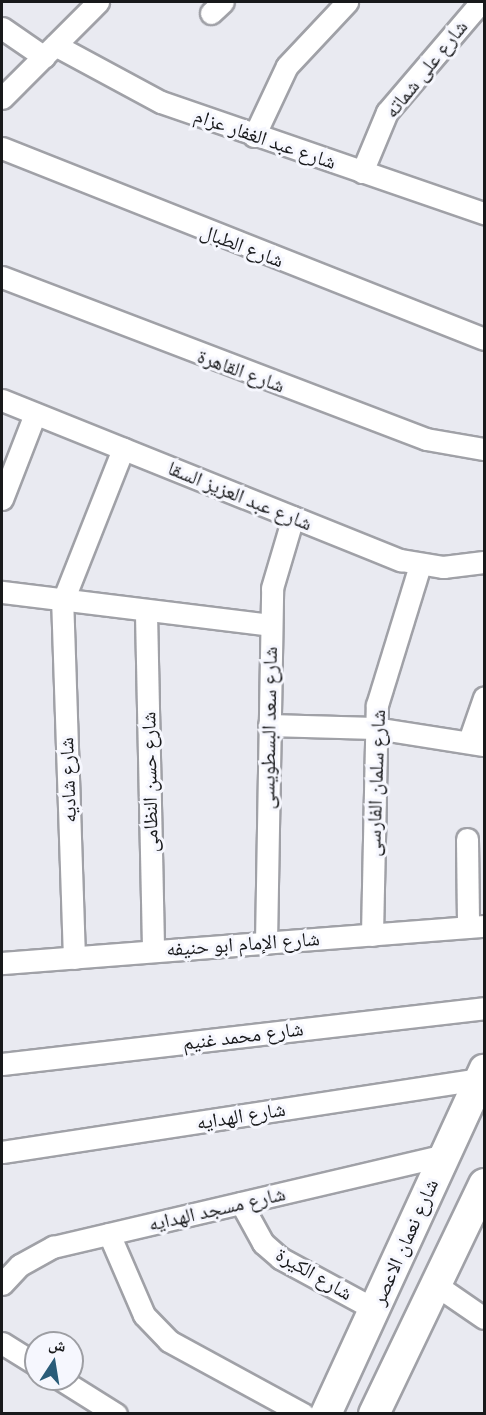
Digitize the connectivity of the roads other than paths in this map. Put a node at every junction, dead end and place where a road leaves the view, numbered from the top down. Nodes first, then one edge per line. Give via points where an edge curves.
1 (98, 2) edge
2 (347, 2) edge
3 (481, 2) edge
4 (2, 28) edge
5 (49, 51) junction
6 (2, 98) edge
7 (254, 136) junction
8 (2, 148) edge
9 (362, 172) junction
10 (484, 213) edge
11 (2, 277) edge
12 (484, 339) edge
13 (2, 400) edge
14 (35, 414) junction
15 (123, 449) junction
16 (484, 449) edge
17 (2, 499) edge
18 (292, 517) junction
19 (484, 562) edge
20 (420, 565) junction
21 (2, 592) edge
22 (62, 603) junction
23 (146, 613) junction
24 (270, 625) junction
25 (484, 698) edge
26 (269, 725) junction
27 (375, 728) junction
28 (477, 743) edge
29 (468, 839) dead end
30 (476, 927) edge
31 (372, 935) junction
32 (266, 943) junction
33 (153, 951) junction
34 (74, 958) junction
35 (2, 963) edge
36 (484, 1008) edge
37 (2, 1064) edge
38 (482, 1075) edge
39 (2, 1152) edge
40 (444, 1155) junction
41 (484, 1184) edge
42 (241, 1203) junction
43 (478, 1217) edge
44 (109, 1234) junction
45 (2, 1284) edge
46 (436, 1285) junction
47 (374, 1309) junction
48 (484, 1318) edge
49 (2, 1343) edge
50 (24, 1357) edge
51 (340, 1383) junction
52 (80, 1391) edge
53 (376, 1408) edge
54 (116, 1413) edge
55 (303, 1413) edge
56 (326, 1413) edge

1 - 5 street
2 - 7 street via 287,66
3 - 9 street, شارع على شماته via 387,112
4 - 5 street, شارع عبد الغفار عزام
5 - 6 street
5 - 7 street, شارع عبد الغفار عزام via 160,102
7 - 9 street, شارع عبد الغفار عزام
8 - 12 street, شارع الطبال
9 - 10 street, شارع عبد الغفار عزام
11 - 16 street, شارع القاهرة via 426,439
13 - 14 street, شارع عبد العزيز السقا
14 - 15 street, شارع عبد العزيز السقا
14 - 17 street
15 - 18 street, شارع عبد العزيز السقا
15 - 22 street
18 - 20 street, شارع عبد العزيز السقا
18 - 24 street, شارع سعد البسطويسى via 279,552
19 - 20 street, شارع عبد العزيز السقا
20 - 27 street, شارع سلمان الفارسى via 382,683
21 - 22 street
22 - 23 street
22 - 34 street, شارع شاديه
23 - 24 street
23 - 33 street, شارع حسن النظامى
24 - 26 street, شارع سعد البسطويسى
25 - 28 street
26 - 27 street
26 - 32 street, شارع سعد البسطويسى
27 - 28 street
27 - 31 street, شارع سلمان الفارسى
29 - 30 street
30 - 31 street, شارع الإمام ابو حنيفه
31 - 32 street, شارع الإمام ابو حنيفه
32 - 33 street, شارع الإمام ابو حنيفه
33 - 34 street, شارع الإمام ابو حنيفه
34 - 35 street, شارع الإمام ابو حنيفه
36 - 37 street, شارع محمد غنيم
38 - 39 street, شارع الهدايه
38 - 40 main road, شارع نعمان الاعصر
40 - 42 street, شارع مسجد الهدايه
40 - 47 main road, شارع نعمان الاعصر
41 - 43 main road
42 - 44 street, شارع مسجد الهدايه
42 - 47 street, شارع الكيرة via 263,1243 280,1258
43 - 46 main road
44 - 45 street, شارع مسجد الهدايه via 35,1254
44 - 55 street via 144,1315 169,1341
46 - 48 street
46 - 53 main road
47 - 51 main road, شارع نعمان الاعصر
49 - 50 street
51 - 53 main road
51 - 56 main road, شارع نعمان الاعصر
52 - 54 street

